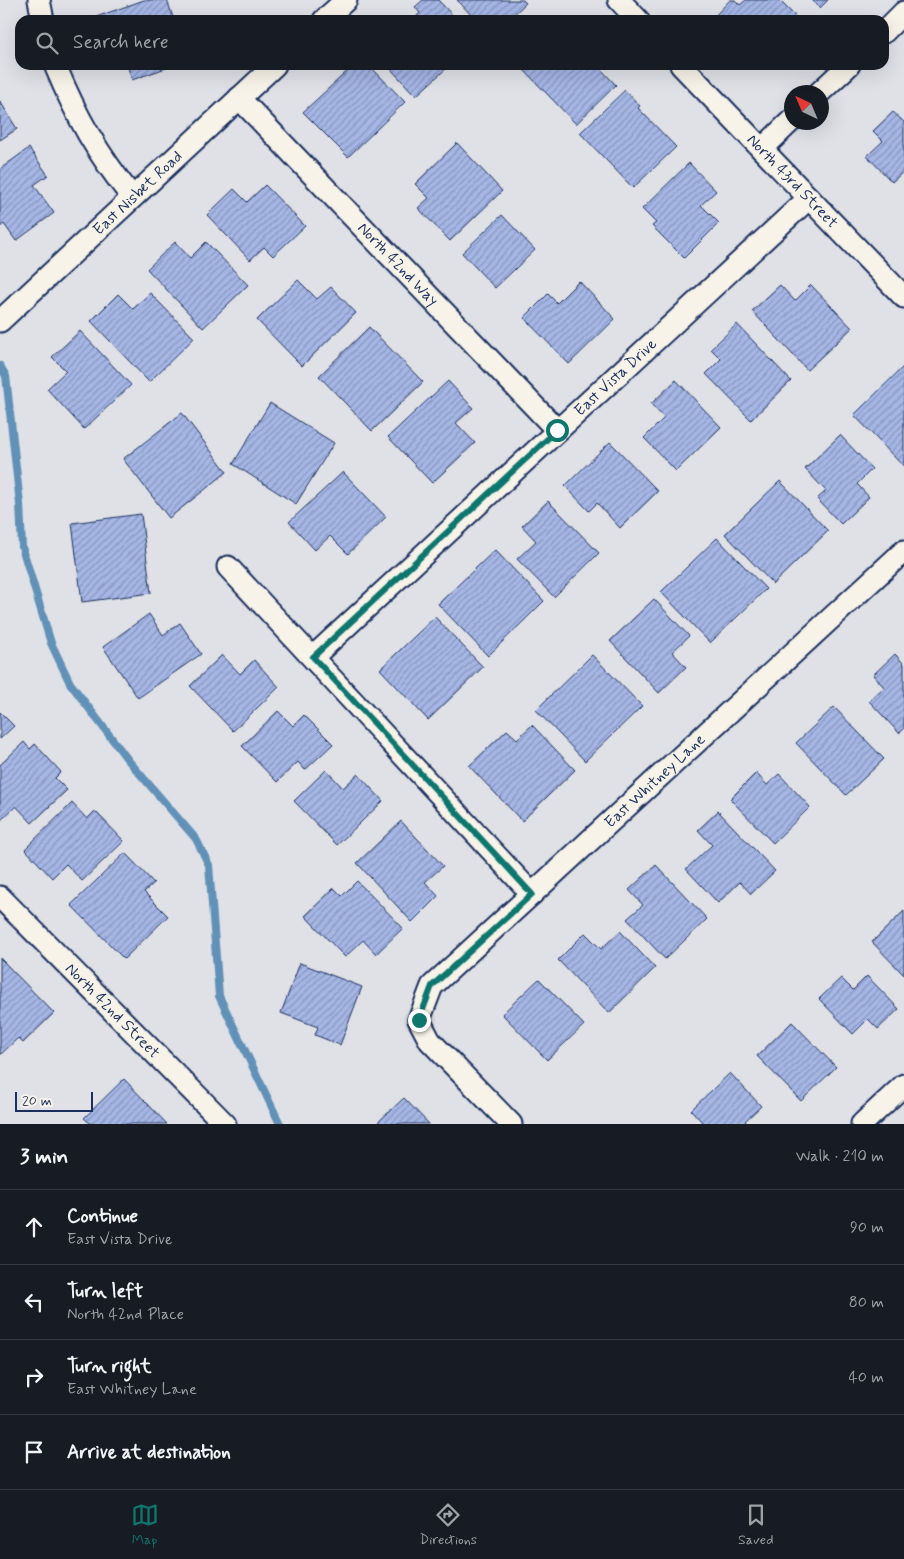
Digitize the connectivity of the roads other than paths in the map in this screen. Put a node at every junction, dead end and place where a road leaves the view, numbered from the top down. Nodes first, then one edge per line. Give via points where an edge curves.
1 (39, 0) edge
2 (346, 0) edge
3 (619, 0) edge
4 (904, 12) edge
5 (42, 15) edge
6 (330, 15) edge
7 (633, 15) edge
8 (889, 27) edge
9 (57, 70) edge
10 (270, 70) edge
11 (687, 70) edge
12 (844, 70) edge
13 (828, 85) edge
14 (239, 98) junction
15 (784, 127) edge
16 (762, 148) junction
17 (132, 198) junction
18 (809, 198) junction
19 (904, 297) edge
20 (7, 315) edge
21 (557, 430) junction
22 (904, 551) edge
23 (228, 567) dead end
24 (313, 657) junction
25 (532, 894) junction
26 (0, 897) edge
27 (904, 1085) edge
28 (225, 1124) edge
29 (511, 1124) edge
30 (862, 1124) edge

1 - 5 street
2 - 6 street
3 - 7 street
4 - 8 street
9 - 17 street via 79,119 103,160
10 - 14 street, East Nisbet Road
11 - 16 street, North 43rd Street
12 - 13 street
14 - 17 street, East Nisbet Road
14 - 21 street, North 42nd Way
15 - 16 street
16 - 18 street, North 43rd Street
17 - 20 street, East Nisbet Road
18 - 19 street, North 43rd Street
18 - 21 street, East Vista Drive
21 - 24 street, East Vista Drive
22 - 25 street, East Whitney Lane
23 - 24 street
24 - 25 street
25 - 29 street, East Whitney Lane via 432,986 419,1020 430,1041
26 - 28 street, North 42nd Street
27 - 30 street

